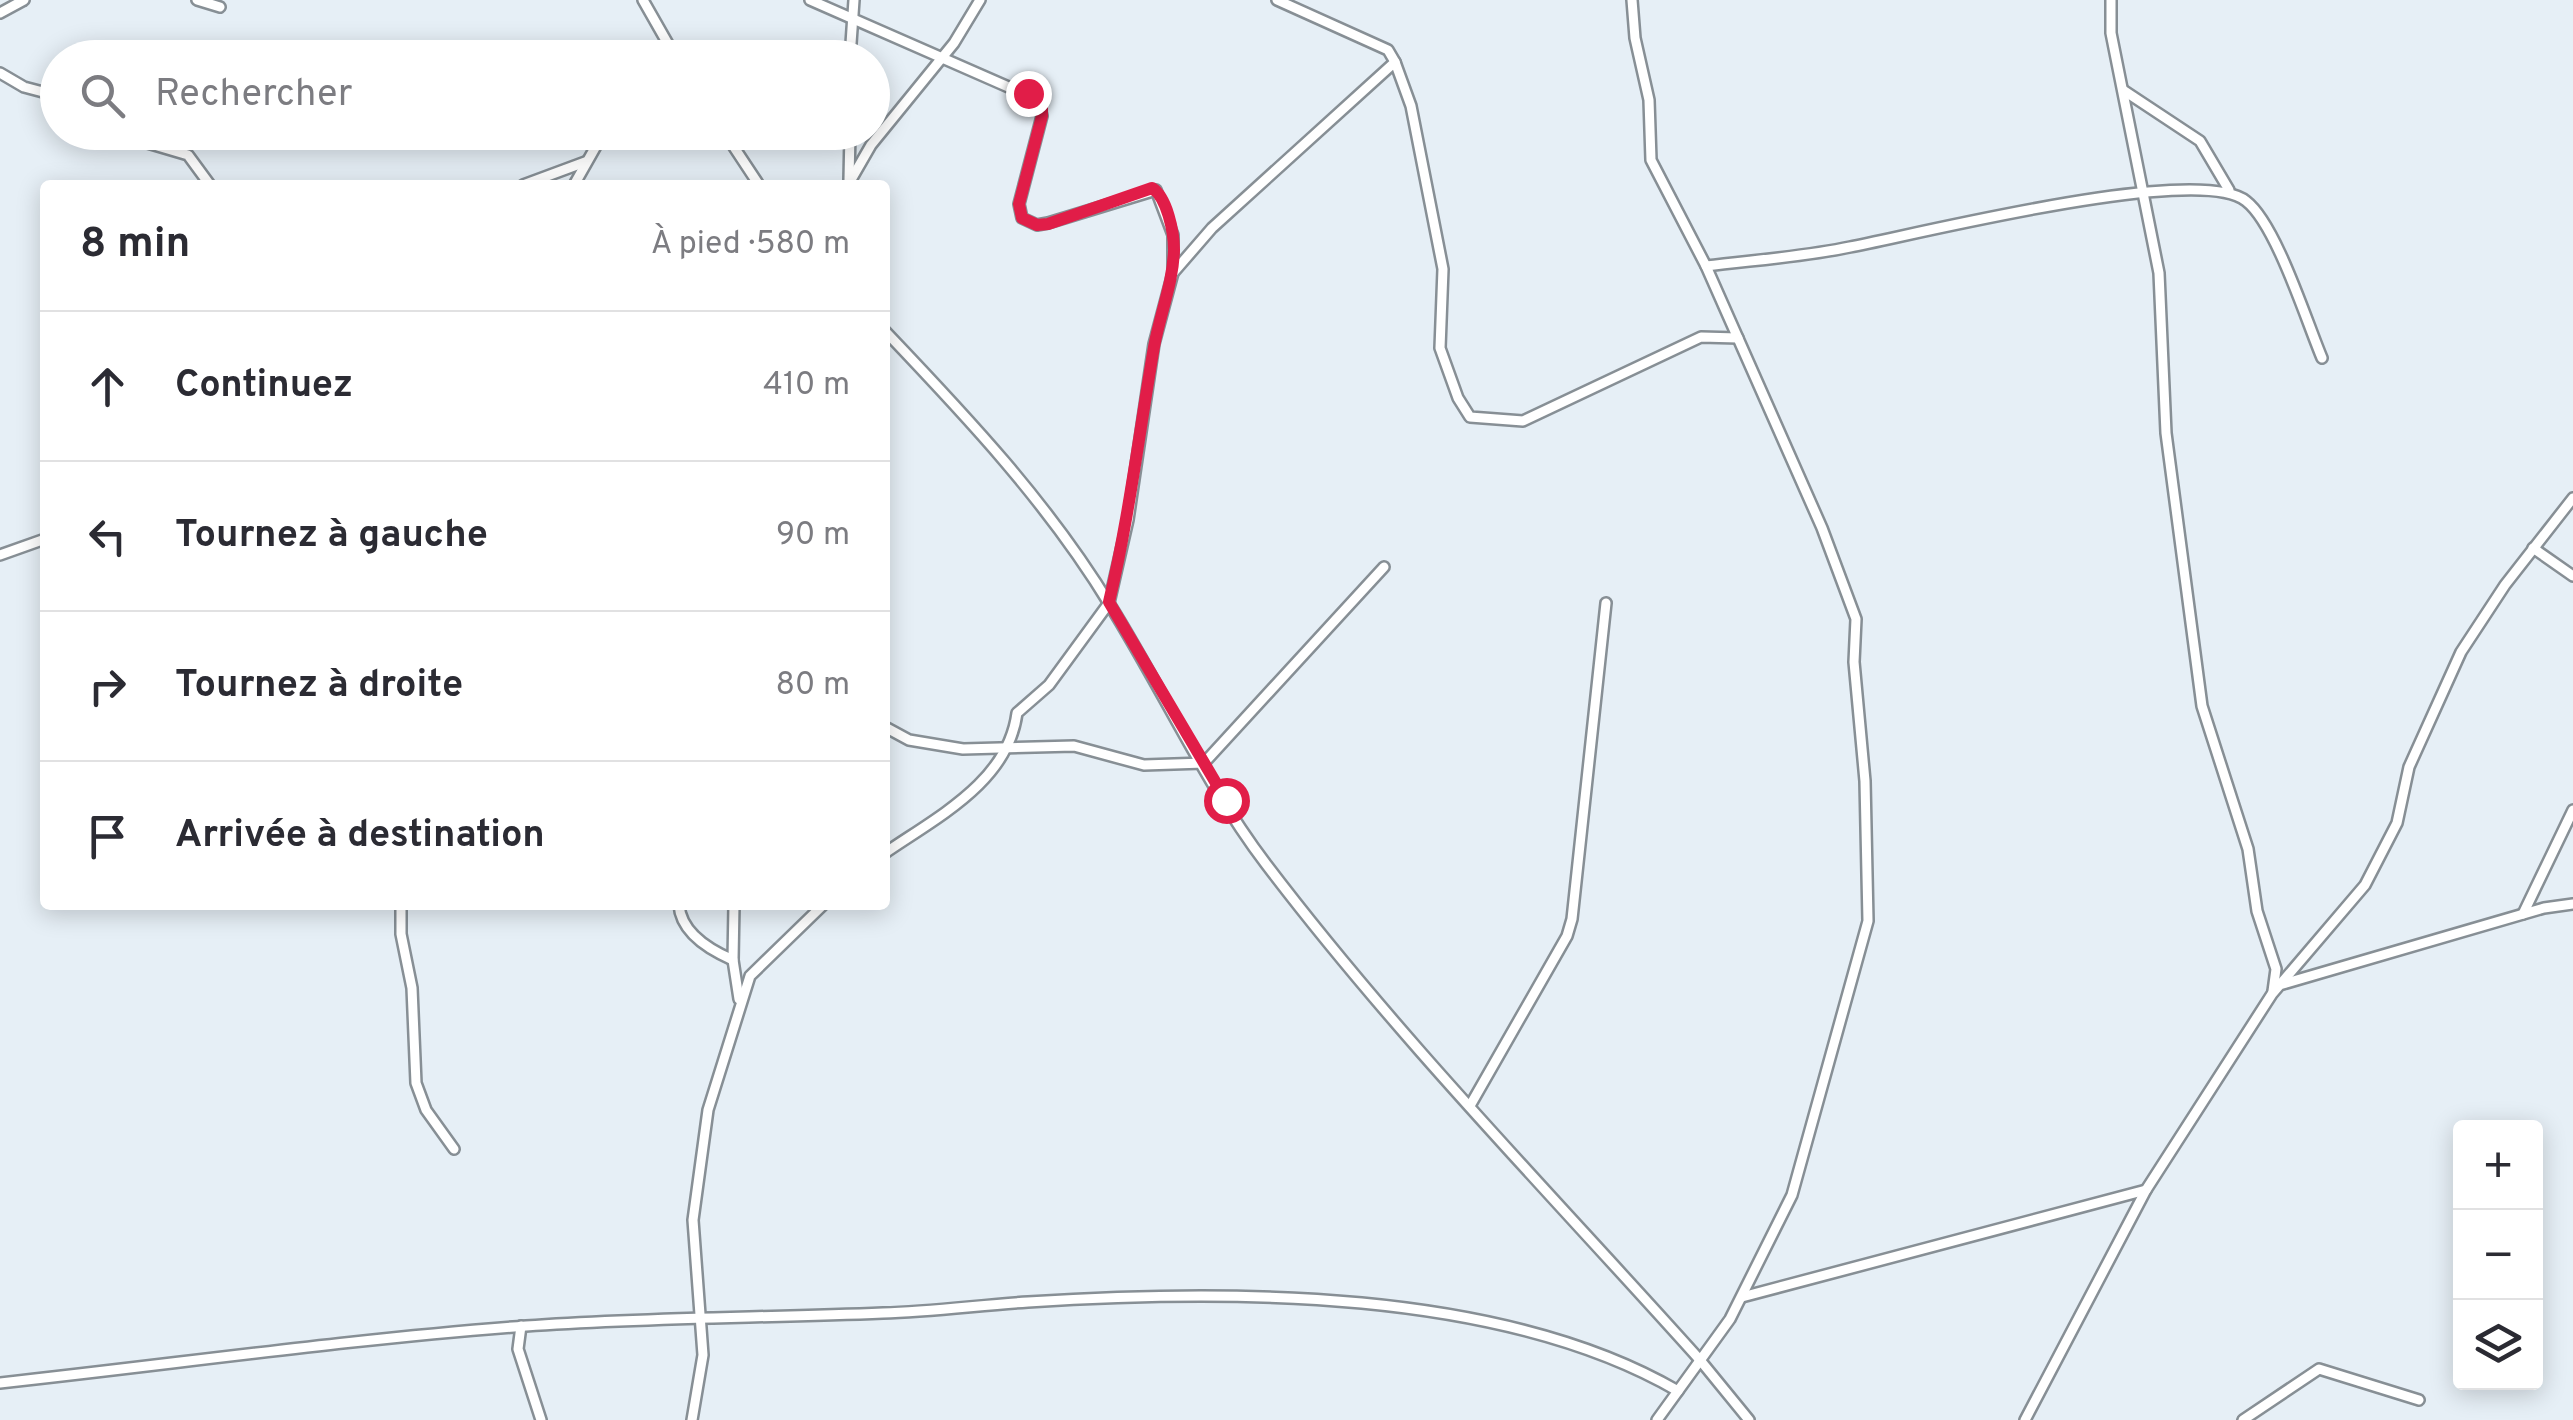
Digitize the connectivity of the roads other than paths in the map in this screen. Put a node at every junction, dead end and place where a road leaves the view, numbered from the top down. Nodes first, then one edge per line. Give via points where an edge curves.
1 (24, 0) edge
2 (197, 0) edge
3 (643, 0) edge
4 (810, 0) edge
5 (854, 0) edge
6 (980, 0) edge
7 (1277, 0) edge
8 (1632, 0) edge
9 (2111, 0) edge
10 (220, 8) dead end
11 (0, 13) edge
12 (851, 18) junction
13 (666, 40) edge
14 (850, 40) edge
15 (943, 55) junction
16 (1395, 62) junction
17 (0, 74) edge
18 (2122, 90) junction
19 (40, 91) edge
20 (890, 121) edge
21 (171, 150) edge
22 (593, 150) edge
23 (736, 150) edge
24 (850, 150) edge
25 (868, 150) edge
26 (585, 162) junction
27 (206, 180) edge
28 (536, 180) edge
29 (576, 180) edge
30 (756, 180) edge
31 (849, 180) edge
32 (851, 180) edge
33 (2229, 190) junction
34 (2144, 193) junction
35 (1706, 266) junction
36 (1173, 273) junction
37 (890, 335) edge
38 (1738, 338) junction
39 (2322, 358) dead end
40 (2573, 498) edge
41 (40, 541) edge
42 (2533, 548) junction
43 (0, 555) edge
44 (1384, 568) dead end
45 (2573, 576) edge
46 (1109, 602) junction
47 (1606, 603) dead end
48 (890, 730) edge
49 (1008, 749) junction
50 (1204, 762) junction
51 (2573, 810) edge
52 (890, 850) edge
53 (2573, 904) edge
54 (401, 910) edge
55 (681, 910) edge
56 (734, 910) edge
57 (817, 910) edge
58 (2523, 914) junction
59 (733, 960) junction
60 (2280, 985) junction
61 (2272, 994) junction
62 (740, 1002) junction
63 (1471, 1104) junction
64 (454, 1149) dead end
65 (2146, 1190) junction
66 (1742, 1298) junction
67 (704, 1315) junction
68 (521, 1326) junction
69 (1700, 1360) junction
70 (0, 1383) edge
71 (1678, 1390) junction
72 (2419, 1400) dead end
73 (541, 1420) edge
74 (692, 1420) edge
75 (1657, 1420) edge
76 (1748, 1420) edge
77 (2025, 1420) edge
78 (2243, 1420) edge

1 - 11 street
2 - 10 street
3 - 13 street
4 - 12 street
5 - 12 street
6 - 15 street
7 - 16 street via 1388,50
8 - 35 street via 1650,100 1651,160
9 - 18 street
12 - 14 street
12 - 15 street
15 - 20 street
15 - 36 street via 1028,93 1042,107 1019,204 1022,218 1048,224 1152,188 1161,195 1173,235
16 - 36 street via 1212,228
16 - 38 street via 1411,106 1444,269 1440,348 1470,417 1523,421 1701,337
17 - 19 street
18 - 33 street via 2200,141
18 - 34 street
21 - 27 street via 188,155
22 - 26 street
23 - 30 street
24 - 31 street
25 - 32 street
26 - 28 street
26 - 29 street
33 - 34 street
33 - 39 street via 2265,221
34 - 35 street via 1848,248
34 - 61 street via 2160,273 2166,433 2190,633 2202,706 2248,849 2257,911 2276,969
35 - 38 street
36 - 46 street via 1154,344
37 - 46 street via 1016,474
38 - 66 street via 1856,619 1868,921 1792,1195
40 - 42 street
41 - 43 street
42 - 45 street
42 - 60 street via 2462,652 2409,768 2397,822 2365,885
44 - 50 street
46 - 49 street via 1050,685 1017,713
46 - 50 street
47 - 63 street via 1572,919
48 - 49 street via 928,744
49 - 50 street via 1074,746 1144,765
49 - 52 street via 943,818
50 - 63 street via 1267,866
51 - 58 street
53 - 58 street
54 - 64 street via 416,1084
55 - 59 street via 687,929
56 - 59 street
57 - 62 street via 758,964
58 - 60 street
59 - 62 street
60 - 61 street
61 - 65 street
62 - 67 street via 696,1171 694,1253
63 - 69 street
65 - 66 street
65 - 77 street
66 - 69 street
67 - 68 street
67 - 71 street via 886,1313 1111,1298 1344,1300 1489,1323 1636,1366
67 - 74 street
68 - 70 street
68 - 73 street via 520,1360
69 - 71 street
69 - 76 street
71 - 75 street
72 - 78 street via 2319,1369

